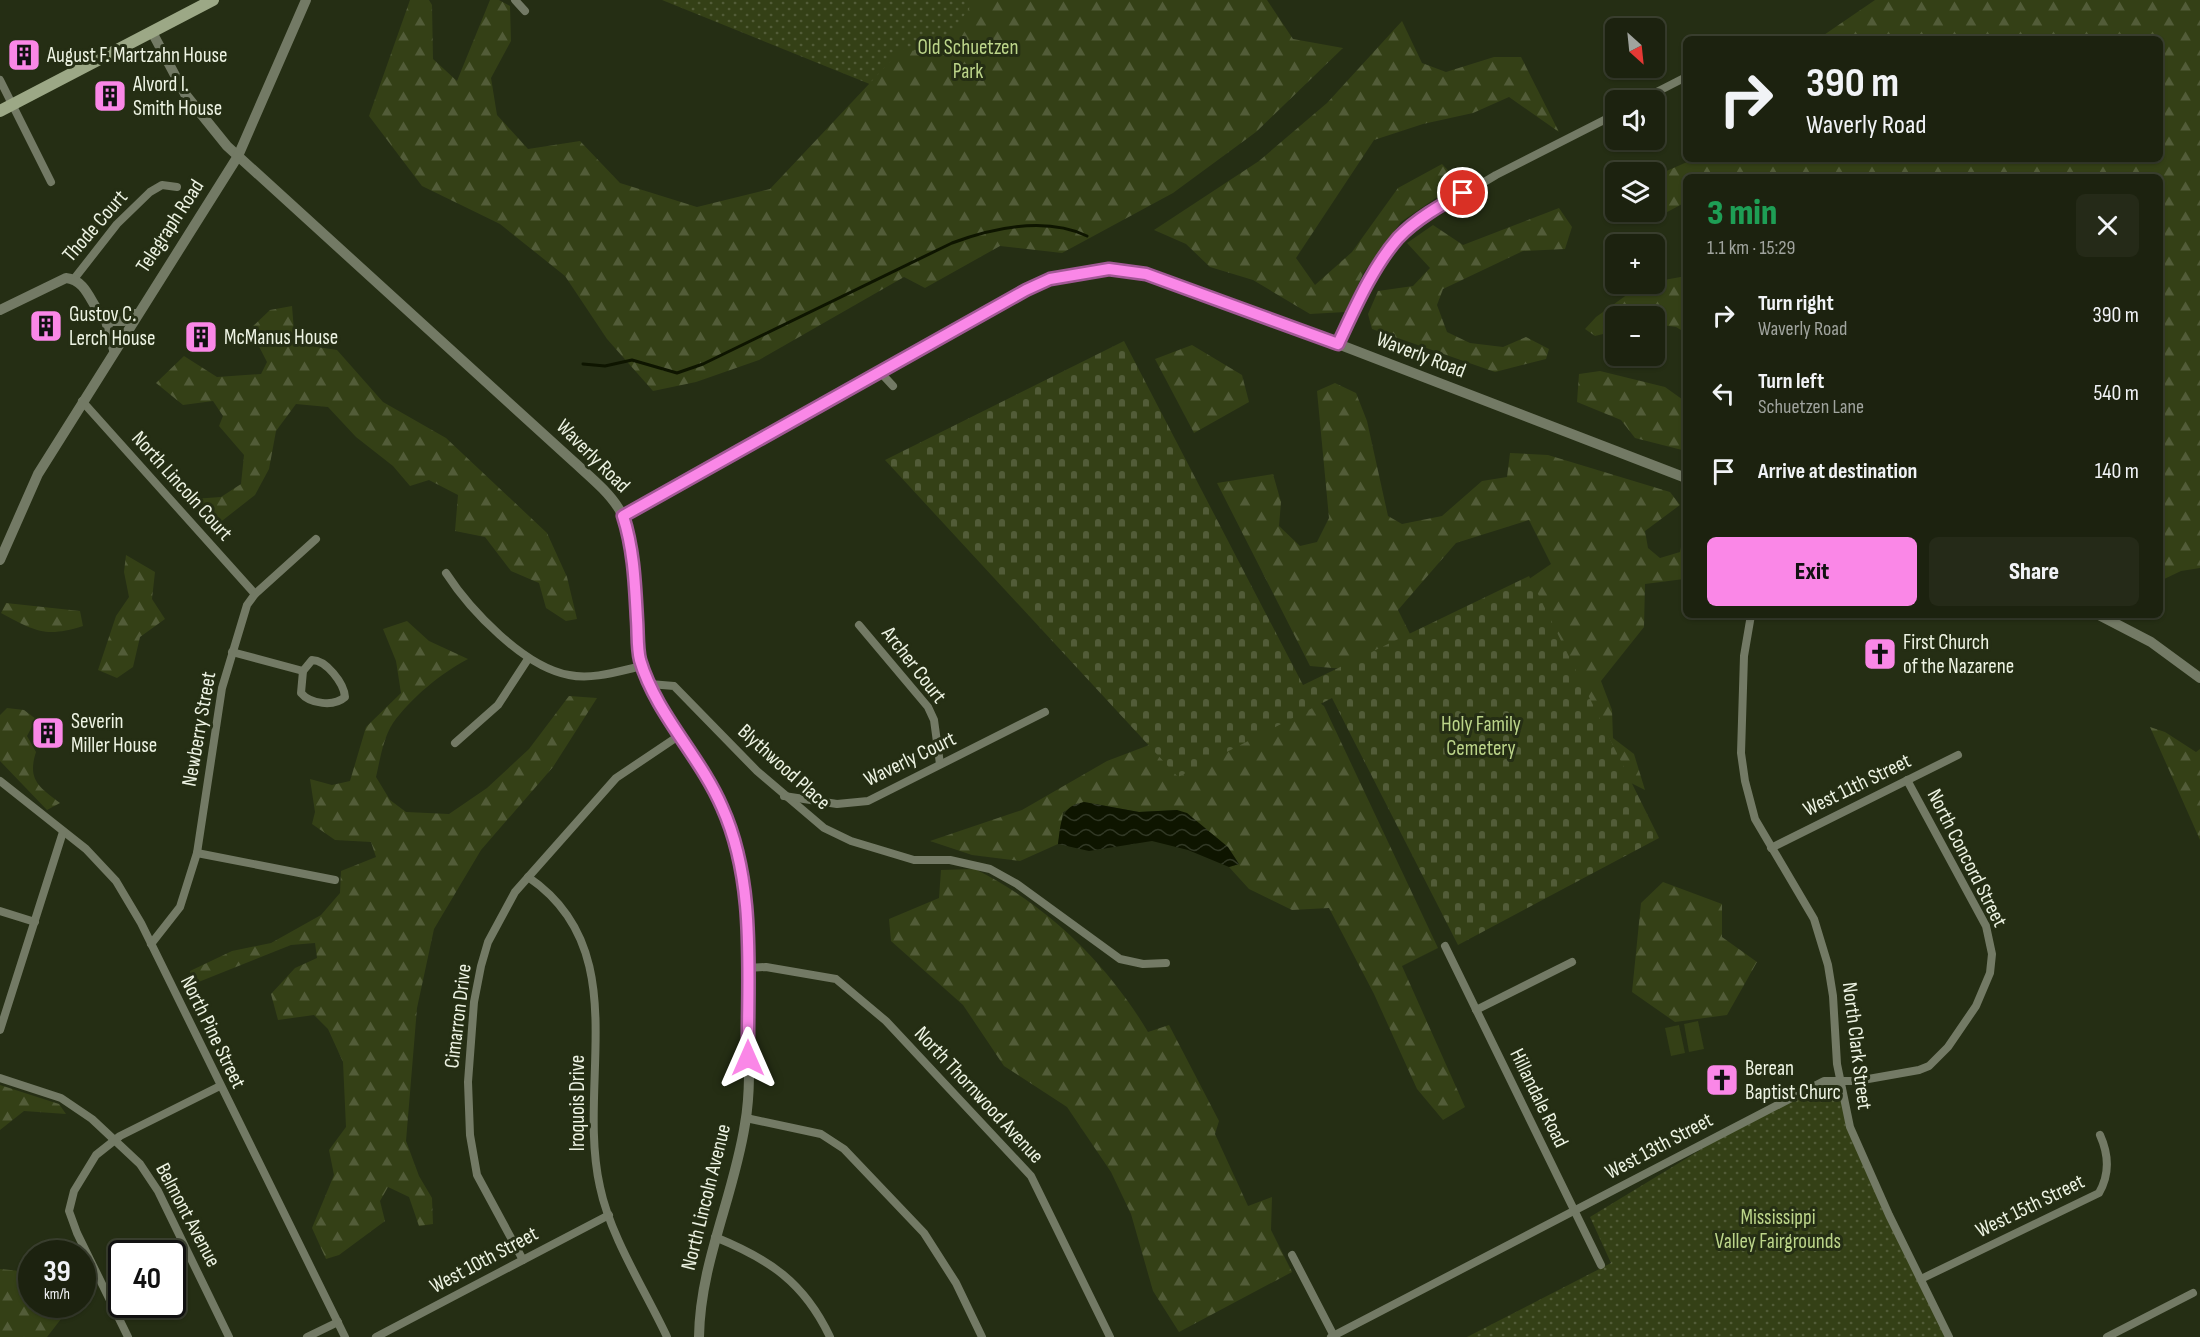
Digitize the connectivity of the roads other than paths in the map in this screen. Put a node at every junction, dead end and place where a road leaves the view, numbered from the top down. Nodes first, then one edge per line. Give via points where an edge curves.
1 (213, 0) edge
2 (306, 0) edge
3 (515, 0) edge
4 (525, 11) dead end
5 (152, 32) junction
6 (1683, 79) edge
7 (0, 80) edge
8 (1661, 90) edge
9 (13, 105) junction
10 (0, 111) edge
11 (1605, 120) edge
12 (238, 156) junction
13 (51, 182) dead end
14 (177, 187) dead end
15 (74, 279) junction
16 (0, 310) edge
17 (138, 312) junction
18 (106, 321) junction
19 (1338, 344) junction
20 (114, 350) junction
21 (881, 373) junction
22 (893, 386) dead end
23 (82, 401) junction
24 (1683, 477) edge
25 (623, 516) junction
26 (316, 539) dead end
27 (0, 560) edge
28 (446, 573) dead end
29 (255, 594) junction
30 (1750, 618) edge
31 (2105, 618) edge
32 (859, 625) dead end
33 (232, 652) junction
34 (528, 659) junction
35 (642, 666) junction
36 (303, 671) junction
37 (2200, 678) edge
38 (650, 684) junction
39 (1045, 712) dead end
40 (680, 735) junction
41 (455, 743) dead end
42 (1958, 755) dead end
43 (940, 764) junction
44 (1907, 780) junction
45 (0, 781) edge
46 (784, 795) junction
47 (63, 831) junction
48 (1772, 848) junction
49 (197, 853) junction
50 (528, 877) junction
51 (335, 880) dead end
52 (0, 912) edge
53 (35, 922) junction
54 (151, 944) junction
55 (1445, 946) dead end
56 (1992, 954) joint
57 (1572, 962) dead end
58 (1166, 963) dead end
59 (747, 968) junction
60 (1476, 1010) junction
61 (0, 1030) edge
62 (0, 1078) edge
63 (1840, 1081) junction
64 (220, 1086) junction
65 (746, 1118) junction
66 (2100, 1135) dead end
67 (115, 1140) junction
68 (1574, 1211) junction
69 (609, 1215) junction
70 (715, 1237) junction
71 (1292, 1255) dead end
72 (523, 1260) junction
73 (1601, 1265) dead end
74 (1921, 1279) junction
75 (2193, 1293) dead end
76 (338, 1322) junction
77 (1332, 1336) edge
78 (128, 1337) edge
79 (229, 1337) edge
80 (308, 1337) edge
81 (345, 1337) edge
82 (376, 1337) edge
83 (667, 1337) edge
84 (699, 1337) edge
85 (830, 1337) edge
86 (982, 1337) edge
87 (1110, 1337) edge
88 (1949, 1337) edge
89 (2107, 1337) edge

1 - 5 main road
2 - 12 street, Telegraph Road
3 - 4 street
5 - 9 main road
5 - 12 street, Waverly Road via 190,102
6 - 8 street
7 - 9 street
9 - 10 main road
9 - 13 street
11 - 19 street via 1486,180 1414,224 1398,239 1373,275
12 - 17 street, Telegraph Road
12 - 25 street, Waverly Road via 574,462 610,496
14 - 15 street, Thode Court via 162,185 135,204
15 - 16 street via 62,278
15 - 18 street
17 - 18 street via 124,321
17 - 20 street, Telegraph Road
18 - 20 street
19 - 21 street, Waverly Road via 1146,274 1109,269 1050,279 1034,286
19 - 24 street, Waverly Road
20 - 23 street, Telegraph Road
21 - 22 street
21 - 25 street, Waverly Road
23 - 27 street, Telegraph Road via 38,474
23 - 29 street, North Lincoln Court
25 - 35 street, North Lincoln Avenue via 633,561
26 - 29 street, Newberry Street
28 - 34 street via 458,591
29 - 33 street, Newberry Street
30 - 48 street, North Clark Street via 1744,656 1741,753 1755,819
31 - 37 street via 2151,642
32 - 43 street, Archer Court via 928,707 934,720
33 - 36 street
33 - 49 street, Newberry Street via 215,723
34 - 35 street via 570,676 598,676
34 - 41 street via 498,705
35 - 38 street, North Lincoln Avenue
36 - 36 street via 301,693 309,700 337,702 345,697 342,685 322,662 312,660
38 - 40 street, North Lincoln Avenue
38 - 46 street, Blythwood Place via 674,686
39 - 43 street, Waverly Court
40 - 50 street, Cimarron Drive via 616,778
40 - 59 street, North Lincoln Avenue via 723,808 741,868
42 - 44 street, West 11th Street
43 - 46 street, Waverly Court via 868,801 837,804
44 - 48 street, West 11th Street
44 - 56 street, North Concord Street via 1986,926
45 - 47 street, North Pine Street
46 - 58 street, Blythwood Place via 824,828 851,841 915,860 950,860 990,869 1120,958 1143,964
47 - 53 street
47 - 54 street, North Pine Street via 116,881
48 - 63 street, North Clark Street via 1814,919 1828,965
49 - 51 street
49 - 54 street, Newberry Street via 180,907
50 - 69 street, Iroquois Drive via 559,904 593,973 594,1152
50 - 72 street, Cimarron Drive via 500,915 481,966 468,1082 470,1135 477,1175
52 - 53 street
53 - 61 street
54 - 64 street, North Pine Street
55 - 60 street, Hillandale Road
56 - 63 street, West 13th Street via 1990,973 1976,1006 1948,1047 1929,1066 1886,1077
57 - 60 street
59 - 65 street, North Lincoln Avenue
59 - 87 street, North Thornwood Avenue via 766,967 836,979 886,1021 1031,1176
60 - 68 street, Hillandale Road
62 - 67 street, Belmont Avenue via 61,1098
63 - 68 street, West 13th Street via 1824,1081 1781,1101
63 - 74 street, North Clark Street via 1850,1127
64 - 67 street
64 - 76 street, North Pine Street
65 - 70 street, North Lincoln Avenue via 731,1192
65 - 86 street via 820,1134 844,1149 924,1233 956,1283
66 - 74 street, West 15th Street via 2106,1148 2107,1178 2099,1193
67 - 78 street via 96,1155 83,1173 69,1211
67 - 79 street, Belmont Avenue via 140,1164 158,1191
68 - 73 street, Hillandale Road
68 - 77 street, West 13th Street
69 - 72 street, West 10th Street
69 - 83 street, Iroquois Drive
70 - 84 street, North Lincoln Avenue via 703,1289
70 - 85 street via 748,1250 789,1277
71 - 77 street
72 - 82 street, West 10th Street
74 - 88 street, North Clark Street
75 - 89 street
76 - 80 street
76 - 81 street, North Pine Street

